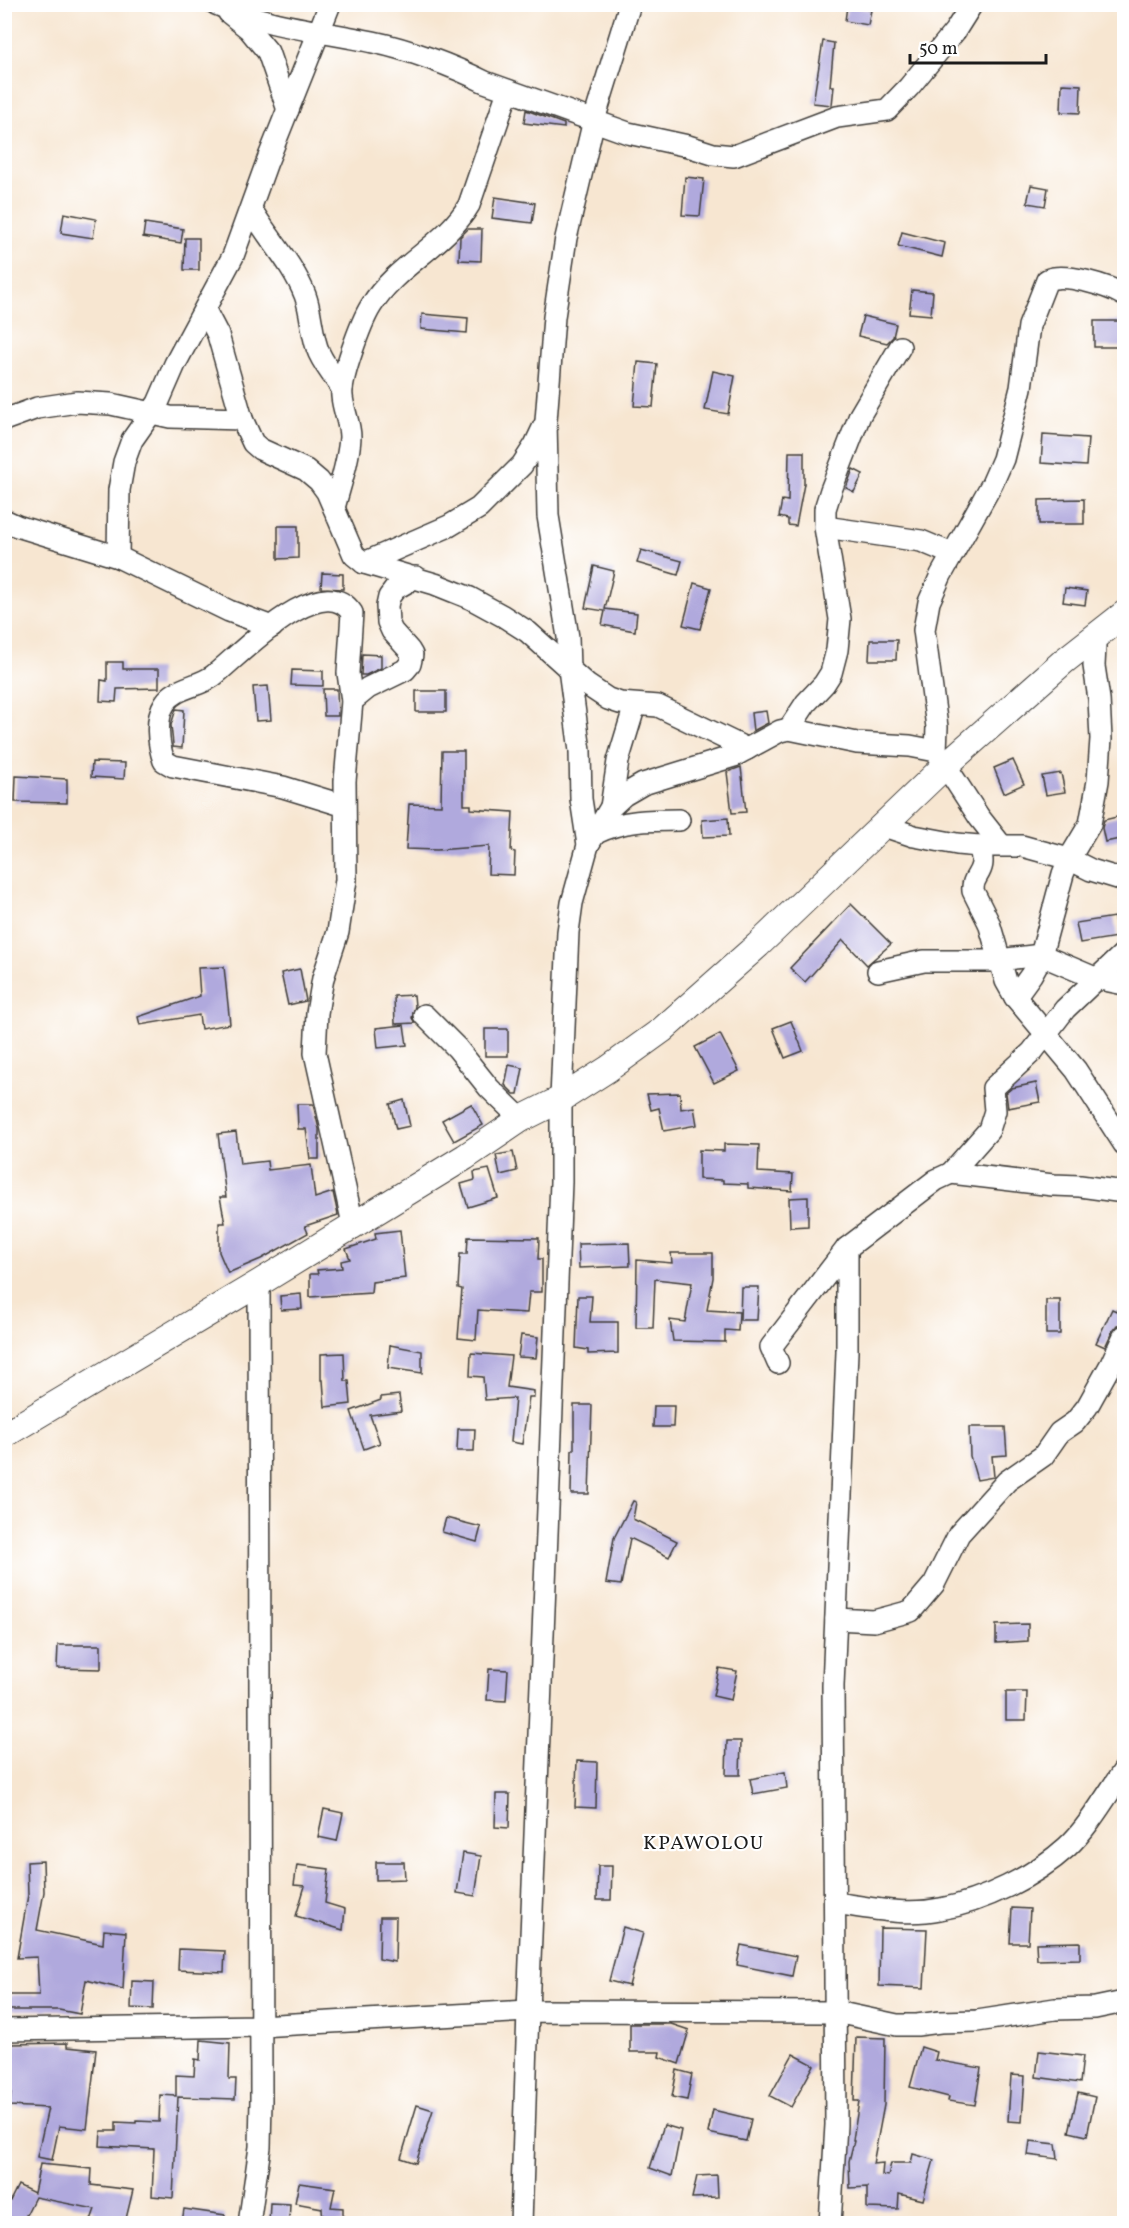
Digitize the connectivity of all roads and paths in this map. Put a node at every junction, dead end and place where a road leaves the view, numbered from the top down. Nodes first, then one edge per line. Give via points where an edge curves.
1 (330, 4) edge
2 (630, 4) edge
3 (972, 4) edge
4 (218, 5) edge
5 (320, 32) junction
6 (508, 91) junction
7 (288, 110) junction
8 (594, 120) junction
9 (251, 209) junction
10 (1125, 295) edge
11 (206, 310) junction
12 (900, 347) dead end
13 (342, 388) junction
14 (153, 413) junction
15 (242, 419) junction
16 (4, 420) edge
17 (546, 421) junction
18 (334, 508) junction
19 (4, 520) edge
20 (825, 527) junction
21 (952, 554) junction
22 (118, 557) junction
23 (364, 563) junction
24 (416, 577) junction
25 (1125, 614) edge
26 (272, 627) junction
27 (1092, 638) junction
28 (569, 669) junction
29 (352, 701) junction
30 (635, 705) junction
31 (789, 729) junction
32 (747, 749) junction
33 (941, 758) junction
34 (345, 806) junction
35 (611, 807) junction
36 (679, 820) dead end
37 (881, 825) junction
38 (592, 839) junction
39 (1001, 845) junction
40 (979, 846) junction
41 (1069, 859) junction
42 (1125, 880) edge
43 (1125, 953) edge
44 (1041, 955) junction
45 (1000, 960) junction
46 (878, 971) dead end
47 (1095, 978) junction
48 (1125, 984) edge
49 (1015, 997) junction
50 (424, 1015) dead end
51 (1047, 1036) junction
52 (561, 1099) junction
53 (521, 1119) junction
54 (1125, 1144) edge
55 (951, 1173) junction
56 (1125, 1192) edge
57 (353, 1224) junction
58 (847, 1248) junction
59 (259, 1283) junction
60 (1125, 1336) edge
61 (778, 1364) dead end
62 (4, 1435) edge
63 (836, 1619) junction
64 (1125, 1770) edge
65 (835, 1903) junction
66 (1125, 2002) edge
67 (528, 2011) junction
68 (836, 2012) junction
69 (259, 2026) junction
70 (4, 2030) edge
71 (249, 2223) edge
72 (521, 2223) edge
73 (830, 2223) edge

1 - 5 street
2 - 8 street
3 - 8 street via 909,87 882,112 837,117 734,156 628,134
4 - 5 street
4 - 7 street via 249,29 268,52
5 - 6 street via 384,45
5 - 7 street
6 - 8 street
6 - 13 street via 469,205 449,233 413,261 372,305 362,322
7 - 9 street
8 - 17 street via 568,231 554,316
9 - 11 street
9 - 13 street via 297,279 319,352
10 - 21 street via 1083,281 1047,280 1029,326 1021,388 1003,459
11 - 14 street
11 - 15 street via 218,335
12 - 20 street via 860,415 825,509
13 - 18 street via 350,439
14 - 15 street
14 - 16 street via 77,402 37,408
14 - 22 street via 132,440 124,462 118,490
15 - 18 street via 253,443 306,470 319,481
17 - 23 street via 522,465 479,508 449,526
17 - 28 street via 548,516 568,637
18 - 23 street via 354,555
19 - 22 street
20 - 21 street via 921,541
20 - 31 street via 840,620 837,650 828,678
21 - 33 street via 929,602 924,630
22 - 26 street
23 - 24 street
24 - 28 street via 470,598 518,625
24 - 29 street via 395,589 387,606 392,631 412,655 410,664
25 - 27 street
26 - 29 street via 323,599 348,607 352,613 348,672
26 - 34 street via 212,677 167,699 159,729 164,761 283,787
27 - 33 street
27 - 41 street via 1100,716 1098,781 1090,824
28 - 30 street via 608,699
28 - 38 street via 577,715 581,799
29 - 34 street
30 - 32 street via 657,706
30 - 35 street via 618,761
31 - 32 street
31 - 33 street via 857,743 901,745
32 - 35 street via 643,784
33 - 37 street
33 - 39 street
34 - 57 street via 346,880 338,932 323,978 315,1053
35 - 38 street
36 - 38 street via 630,822 609,827
37 - 40 street via 914,836
37 - 52 street via 758,945 662,1030
38 - 52 street via 572,903 568,932
39 - 40 street
39 - 41 street via 1022,846
40 - 45 street via 982,869 973,886
41 - 42 street
41 - 44 street
43 - 47 street
44 - 45 street
44 - 47 street
44 - 49 street
45 - 46 street via 924,961
45 - 49 street
47 - 48 street
47 - 51 street via 1065,1009
49 - 51 street
50 - 53 street
51 - 54 street via 1076,1070
51 - 55 street via 993,1088 995,1111 989,1130
52 - 53 street
52 - 67 street via 561,1182
53 - 57 street
55 - 56 street
55 - 58 street via 936,1180
57 - 59 street
58 - 61 street via 771,1347
58 - 63 street via 847,1352
59 - 62 street
59 - 69 street
60 - 63 street via 1087,1407 1059,1433 1043,1456 1007,1481 959,1534 934,1584 911,1611 874,1621
63 - 65 street
64 - 65 street via 1068,1847 1042,1866 979,1899 939,1910 893,1911
65 - 68 street
66 - 68 street via 917,2025 897,2025
67 - 68 street
67 - 69 street
67 - 72 street
68 - 73 street via 835,2175
69 - 70 street
69 - 71 street via 260,2147

